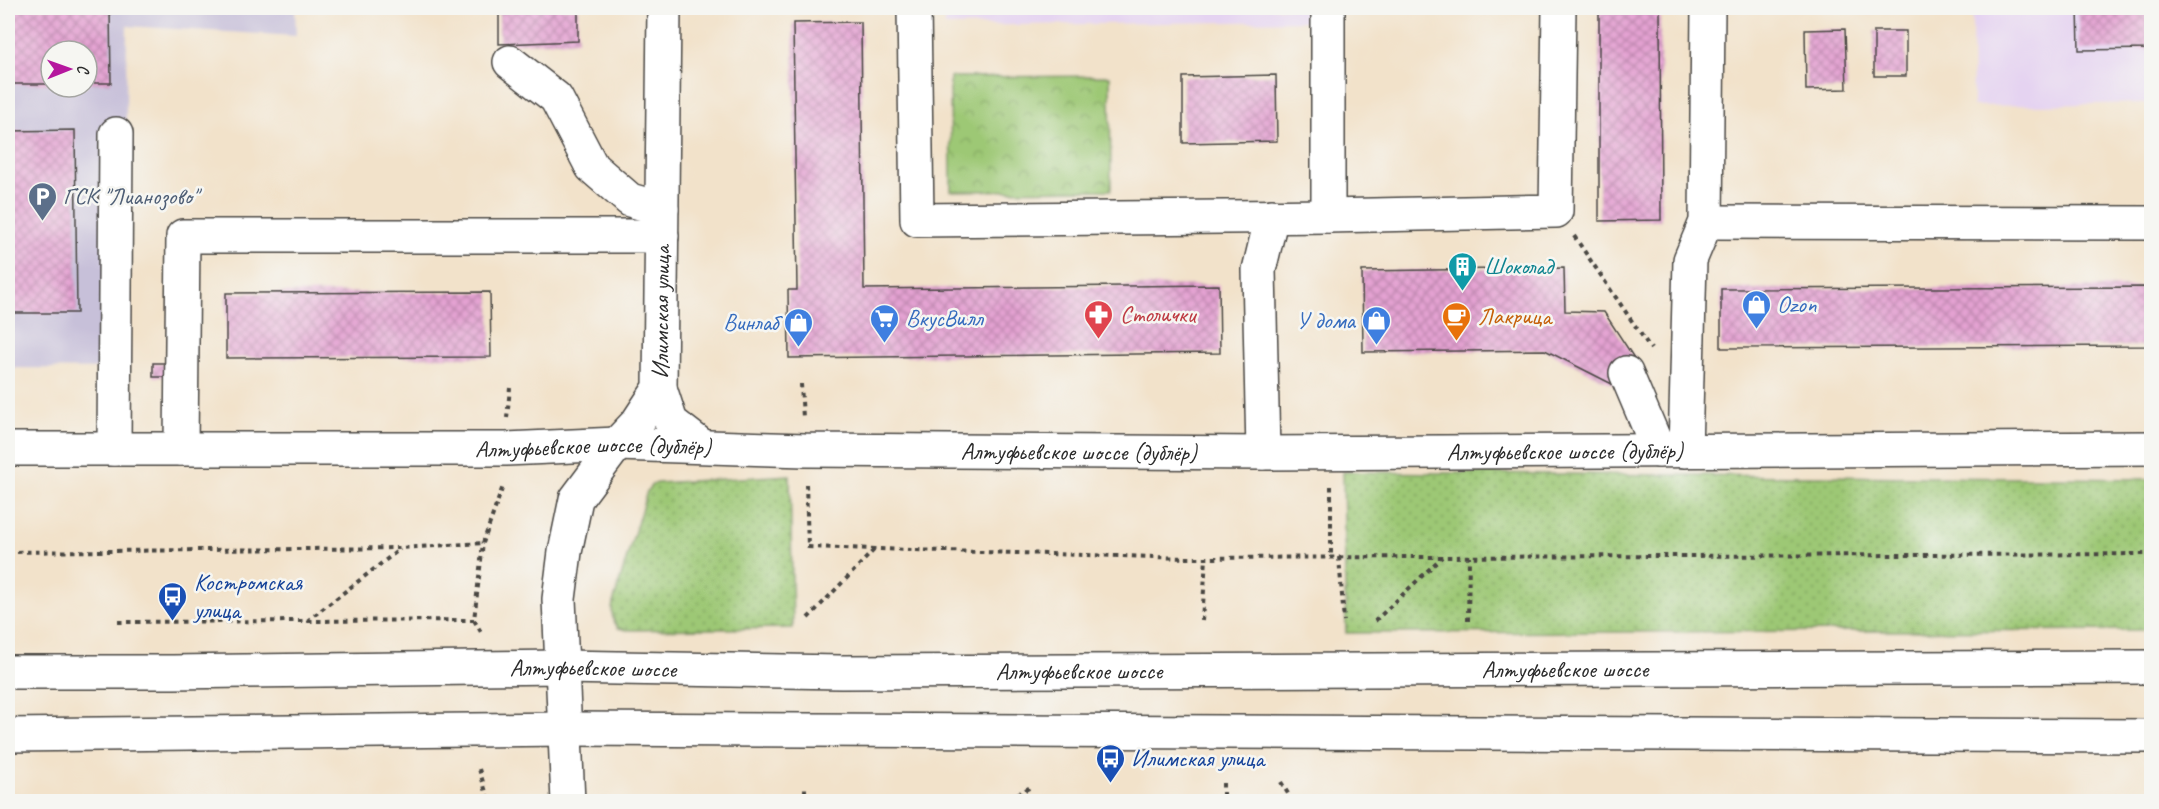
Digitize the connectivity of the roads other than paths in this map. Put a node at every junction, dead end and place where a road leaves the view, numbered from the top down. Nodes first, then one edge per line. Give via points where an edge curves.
1 (664, 8) edge
2 (914, 8) edge
3 (1328, 8) edge
4 (1559, 8) edge
5 (1708, 8) edge
6 (510, 62) dead end
7 (116, 134) dead end
8 (1272, 216) junction
9 (1328, 216) junction
10 (662, 222) junction
11 (1706, 222) junction
12 (2151, 223) edge
13 (1626, 373) dead end
14 (660, 388) junction
15 (617, 444) junction
16 (702, 446) junction
17 (2151, 448) edge
18 (8, 449) edge
19 (114, 449) junction
20 (182, 449) junction
21 (1672, 451) junction
22 (1263, 453) junction
23 (562, 667) junction
24 (2151, 667) edge
25 (8, 672) edge
26 (566, 729) junction
27 (8, 735) edge
28 (2151, 736) edge
29 (568, 801) edge

1 - 10 main road, Илимская улица
2 - 8 main road via 917,220
3 - 9 main road
4 - 9 main road via 1556,211
5 - 11 main road
6 - 10 main road via 556,98 592,167
7 - 19 main road
8 - 9 main road
8 - 22 main road via 1259,270
10 - 14 main road, Илимская улица
10 - 20 main road via 183,236
11 - 12 main road
11 - 21 main road via 1690,260
13 - 21 main road
14 - 15 main road, Илимская улица via 637,423
14 - 16 main road via 671,422
15 - 16 main road, Алтуфьевское шоссе (дублёр)
15 - 20 main road, Алтуфьевское шоссе (дублёр) via 506,449
15 - 23 main road, Илимская улица via 576,499 560,599
16 - 22 main road, Алтуфьевское шоссе (дублёр)
17 - 21 main road, Алтуфьевское шоссе (дублёр)
18 - 19 main road, Алтуфьевское шоссе (дублёр)
19 - 20 main road, Алтуфьевское шоссе (дублёр)
21 - 22 main road, Алтуфьевское шоссе (дублёр)
23 - 24 main road, Алтуфьевское шоссе via 853,672
23 - 25 main road, Алтуфьевское шоссе
23 - 26 main road, Илимская улица
26 - 27 main road
26 - 28 main road
26 - 29 main road, Илимская улица

